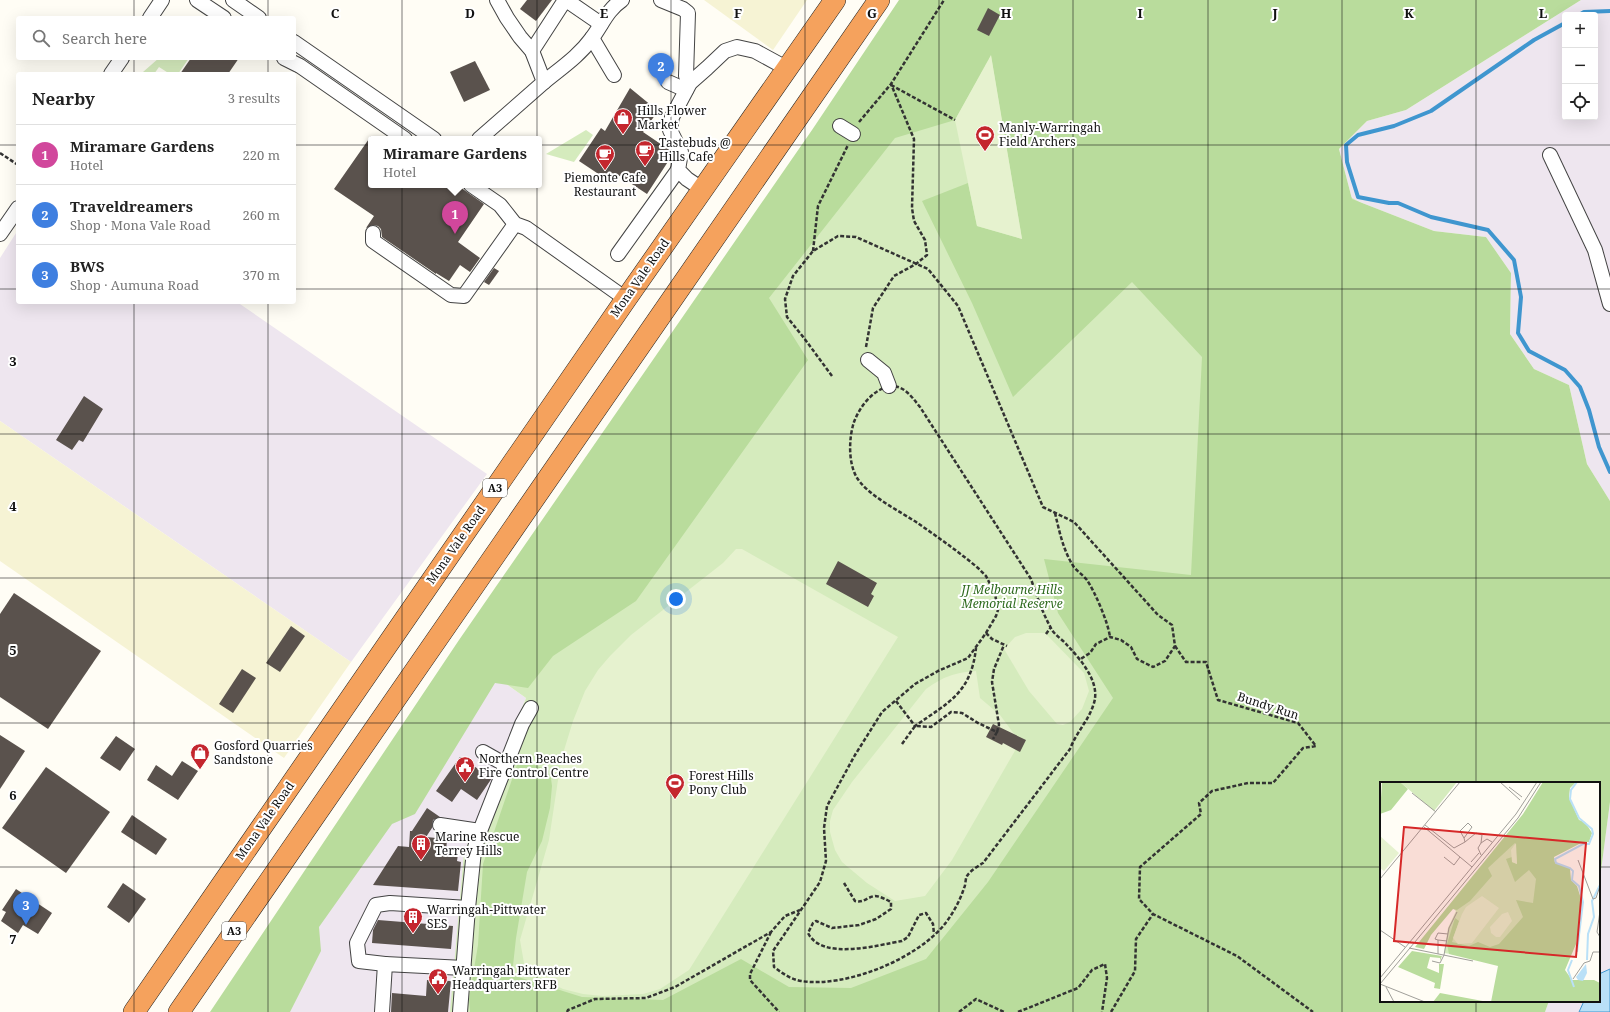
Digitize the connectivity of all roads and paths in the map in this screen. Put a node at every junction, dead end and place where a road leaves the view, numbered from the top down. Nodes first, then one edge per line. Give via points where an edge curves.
1 (162, 0) edge
2 (197, 0) edge
3 (233, 0) edge
4 (497, 0) edge
5 (566, 0) edge
6 (622, 0) edge
7 (661, 0) edge
8 (835, 0) edge
9 (879, 0) edge
10 (944, 0) edge
11 (151, 16) edge
12 (221, 16) edge
13 (256, 16) edge
14 (601, 24) junction
15 (592, 38) junction
16 (296, 43) edge
17 (532, 51) junction
18 (121, 60) edge
19 (287, 60) edge
20 (788, 69) junction
21 (112, 72) edge
22 (614, 75) dead end
23 (544, 82) junction
24 (668, 82) dead end
25 (891, 84) junction
26 (688, 86) junction
27 (955, 120) dead end
28 (840, 126) dead end
29 (853, 134) junction
30 (400, 136) edge
31 (430, 136) edge
32 (482, 136) edge
33 (0, 153) edge
34 (1550, 155) dead end
35 (16, 164) edge
36 (678, 170) junction
37 (475, 188) edge
38 (702, 189) junction
39 (16, 211) edge
40 (515, 224) junction
41 (373, 233) dead end
42 (0, 234) edge
43 (813, 251) junction
44 (618, 254) dead end
45 (916, 264) junction
46 (626, 299) junction
47 (1610, 304) edge
48 (865, 356) joint
49 (832, 376) dead end
50 (889, 386) junction
51 (1055, 513) junction
52 (1051, 627) junction
53 (986, 634) junction
54 (1046, 634) dead end
55 (1110, 637) junction
56 (1175, 646) junction
57 (976, 648) junction
58 (1079, 660) junction
59 (896, 701) junction
60 (531, 708) dead end
61 (916, 726) junction
62 (996, 732) junction
63 (993, 739) dead end
64 (902, 744) dead end
65 (483, 752) dead end
66 (506, 765) junction
67 (440, 825) dead end
68 (480, 831) junction
69 (844, 883) dead end
70 (468, 908) junction
71 (801, 910) junction
72 (1153, 914) junction
73 (771, 932) junction
74 (934, 935) junction
75 (385, 964) junction
76 (464, 968) junction
77 (134, 1012) edge
78 (179, 1012) edge
79 (382, 1012) edge
80 (460, 1012) edge
81 (567, 1012) edge
82 (779, 1012) edge
83 (959, 1012) edge
84 (1004, 1012) edge
85 (1018, 1012) edge
86 (1102, 1012) edge
87 (1111, 1012) edge
88 (1312, 1012) edge

1 - 11 street
2 - 12 street
3 - 13 street
4 - 17 street via 515,31
5 - 14 street
5 - 17 street
6 - 14 street via 609,11
7 - 26 street via 688,13
8 - 20 highway, Mona Vale Road / A3
9 - 78 highway, A3
10 - 25 path
14 - 15 street
15 - 22 street
15 - 23 street via 579,54
16 - 31 street
17 - 23 street
18 - 21 street
19 - 30 street via 300,66
20 - 26 street via 755,51 737,47 725,51
20 - 38 highway, Mona Vale Road / A3
23 - 32 street
24 - 26 street
25 - 27 path
25 - 29 path via 860,121
25 - 45 path via 914,138 912,208 914,221 926,240 927,255
26 - 36 street via 672,117 670,130 681,152
28 - 29 street
29 - 43 path via 818,206
33 - 35 path
34 - 47 street via 1595,250
36 - 38 street
36 - 44 street
37 - 40 street via 500,205
38 - 46 highway, Mona Vale Road / A3
39 - 42 street
40 - 41 street via 464,296 451,295 373,241
40 - 46 street via 526,228
43 - 45 path via 838,236 856,237
43 - 49 path via 793,276 785,299 787,317
45 - 48 path via 894,276 873,308
45 - 51 path via 928,269 958,306 1043,507
46 - 77 highway, Mona Vale Road / A3
48 - 50 street via 884,373
50 - 52 path via 906,390 920,407 1031,579
50 - 53 path via 876,392 866,401 856,416 852,428 853,470 867,490 925,528 986,576 995,594 998,610
51 - 55 path via 1072,565 1087,580 1103,612
51 - 56 path via 1074,522 1158,615 1172,625
52 - 54 path
52 - 58 path
53 - 57 path
53 - 62 path via 1006,645 994,669 992,682 999,725
55 - 56 path via 1121,640 1131,647 1137,659 1153,668 1165,661
55 - 58 path via 1096,644 1090,653
56 - 72 path, Bundy Run via 1186,662 1206,662 1218,700 1298,723 1316,746 1303,748 1273,783 1248,783 1212,791 1198,803 1201,814 1140,867 1139,899
57 - 59 path via 968,658 914,684
57 - 61 path via 974,665 968,681 954,697
58 - 74 path via 1092,678 1095,689 1094,706 1070,749 983,863 967,876 965,888 951,915
59 - 61 path
59 - 71 path via 882,712 827,806 824,828 826,861 820,882
60 - 66 street
61 - 62 path via 931,727 951,712 962,713
61 - 64 path
62 - 63 path
65 - 66 street
66 - 68 street
67 - 68 street
68 - 70 street via 474,851
69 - 74 path via 856,901 861,902 875,896 884,898 891,902 891,909 876,919 859,925 832,928 816,921 808,933 811,939 820,945 843,950 902,941 908,937 919,915 926,913 933,924
70 - 75 street via 390,903 376,905 357,943 359,961
70 - 76 street
71 - 73 path via 785,916
71 - 74 path via 773,951 774,967 787,976 801,981 842,979 877,969 915,951
72 - 87 path via 1136,939 1135,971
72 - 88 path via 1237,956
73 - 81 path via 675,987 646,998 595,999
73 - 82 path via 750,974 750,980
75 - 76 street
75 - 79 street
76 - 80 street
83 - 84 path via 976,999
85 - 86 path via 1078,988 1092,970 1105,964 1107,978

